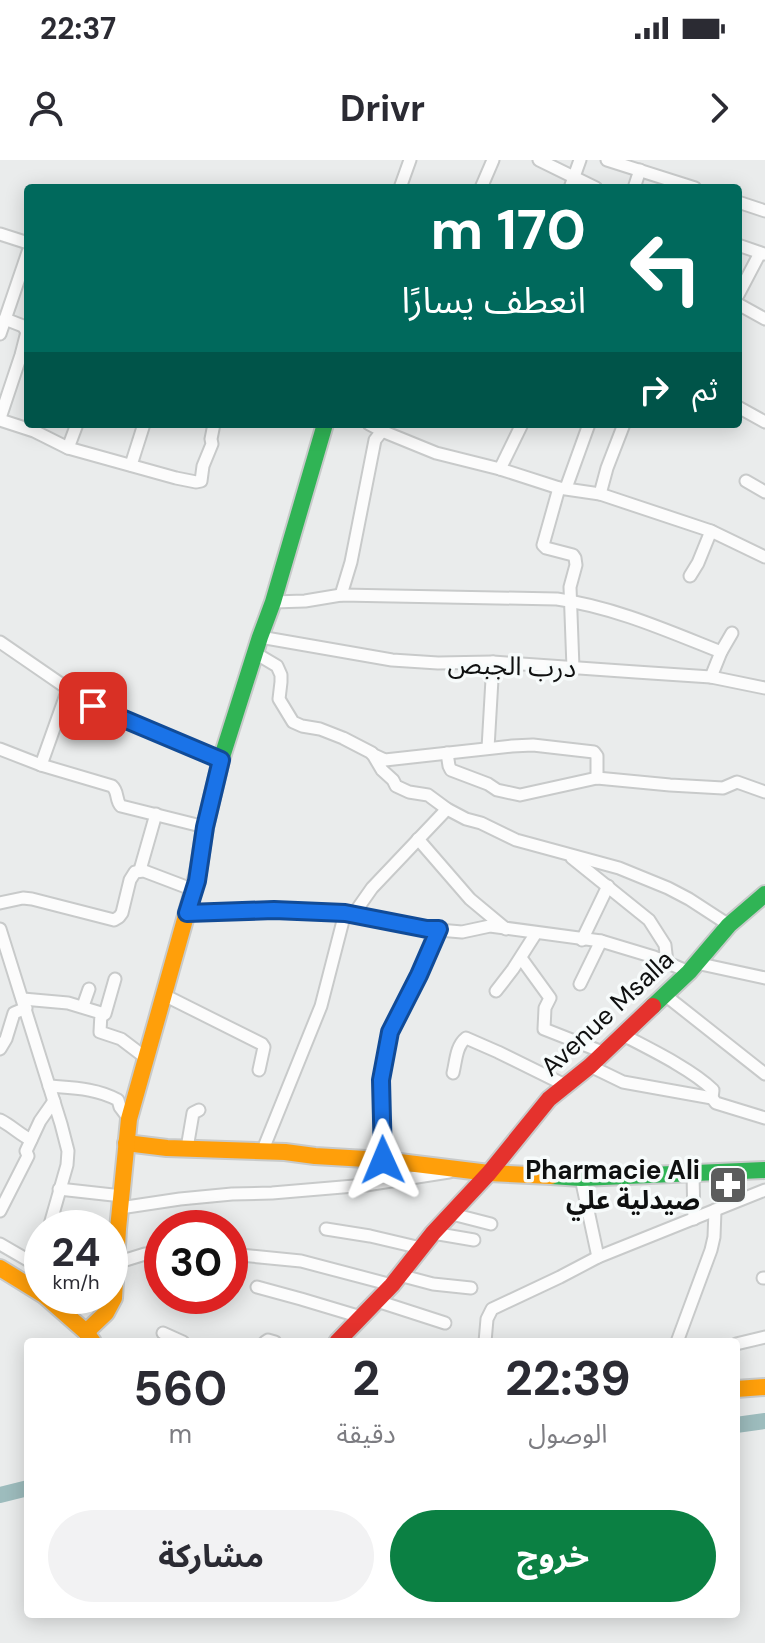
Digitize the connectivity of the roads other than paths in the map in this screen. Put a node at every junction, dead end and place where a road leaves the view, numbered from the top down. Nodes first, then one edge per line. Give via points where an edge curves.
1 (410, 160) edge
2 (493, 160) edge
3 (539, 160) edge
4 (580, 160) edge
5 (607, 160) edge
6 (640, 170) junction
7 (572, 182) edge
8 (401, 184) edge
9 (483, 184) edge
10 (635, 184) edge
11 (683, 184) edge
12 (742, 203) edge
13 (765, 211) edge
14 (0, 234) edge
15 (24, 242) edge
16 (742, 246) edge
17 (762, 253) edge
18 (24, 264) edge
19 (742, 288) edge
20 (742, 306) edge
21 (5, 319) junction
22 (765, 319) edge
23 (24, 328) edge
24 (0, 333) edge
25 (24, 344) edge
26 (742, 409) edge
27 (0, 419) edge
28 (765, 422) edge
29 (24, 427) edge
30 (26, 428) edge
31 (76, 428) edge
32 (143, 428) edge
33 (213, 428) edge
34 (324, 428) edge
35 (382, 428) edge
36 (520, 428) edge
37 (587, 428) edge
38 (622, 428) edge
39 (68, 448) junction
40 (131, 465) junction
41 (500, 469) junction
42 (746, 481) dead end
43 (563, 488) junction
44 (765, 492) edge
45 (600, 494) junction
46 (711, 531) junction
47 (765, 557) edge
48 (690, 576) dead end
49 (341, 595) junction
50 (572, 601) junction
51 (273, 602) junction
52 (732, 633) dead end
53 (0, 642) edge
54 (257, 645) junction
55 (721, 652) junction
56 (493, 662) junction
57 (573, 668) junction
58 (711, 677) junction
59 (765, 688) edge
60 (68, 689) junction
61 (488, 748) junction
62 (0, 749) edge
63 (372, 753) junction
64 (447, 753) junction
65 (221, 760) junction
66 (41, 765) junction
67 (597, 778) junction
68 (765, 792) edge
69 (447, 809) junction
70 (156, 814) junction
71 (205, 827) junction
72 (418, 839) junction
73 (566, 854) junction
74 (140, 870) junction
75 (608, 886) junction
76 (194, 890) junction
77 (765, 894) edge
78 (0, 903) edge
79 (187, 913) junction
80 (349, 914) junction
81 (729, 925) junction
82 (0, 929) edge
83 (439, 929) junction
84 (506, 929) junction
85 (536, 933) junction
86 (582, 940) junction
87 (601, 941) junction
88 (521, 958) junction
89 (667, 963) junction
90 (692, 967) junction
91 (765, 978) edge
92 (115, 979) dead end
93 (580, 984) dead end
94 (89, 989) dead end
95 (496, 991) dead end
96 (164, 995) junction
97 (665, 995) junction
98 (24, 1003) junction
99 (83, 1006) junction
100 (102, 1016) junction
101 (623, 1035) junction
102 (0, 1049) edge
103 (605, 1053) junction
104 (146, 1058) junction
105 (590, 1066) junction
106 (259, 1070) dead end
107 (453, 1073) dead end
108 (765, 1074) edge
109 (565, 1085) junction
110 (49, 1086) junction
111 (712, 1098) junction
112 (54, 1101) junction
113 (199, 1110) dead end
114 (765, 1118) edge
115 (129, 1119) junction
116 (0, 1120) edge
117 (31, 1140) junction
118 (126, 1143) junction
119 (187, 1148) junction
120 (262, 1152) junction
121 (383, 1160) junction
122 (457, 1170) junction
123 (765, 1170) edge
124 (489, 1173) junction
125 (693, 1174) junction
126 (581, 1178) junction
127 (59, 1189) junction
128 (765, 1190) edge
129 (121, 1202) junction
130 (54, 1210) edge
131 (120, 1210) edge
132 (715, 1210) junction
133 (0, 1211) edge
134 (452, 1214) junction
135 (694, 1219) junction
136 (491, 1224) dead end
137 (326, 1229) dead end
138 (433, 1233) junction
139 (474, 1240) dead end
140 (0, 1244) edge
141 (421, 1248) junction
142 (248, 1256) edge
143 (598, 1257) junction
144 (24, 1258) edge
145 (0, 1268) edge
146 (396, 1280) junction
147 (24, 1283) edge
148 (257, 1287) dead end
149 (471, 1288) dead end
150 (377, 1301) junction
151 (63, 1314) edge
152 (104, 1314) edge
153 (361, 1317) junction
154 (445, 1323) dead end
155 (163, 1333) dead end
156 (89, 1337) edge
157 (765, 1337) edge
158 (173, 1338) edge
159 (341, 1338) edge
160 (485, 1338) edge
161 (678, 1338) edge
162 (740, 1343) edge
163 (765, 1387) edge
164 (740, 1389) edge

1 - 8 street
2 - 9 street
3 - 7 street
4 - 7 street
5 - 6 street
6 - 10 street
6 - 11 street
12 - 13 street
14 - 15 street
16 - 17 street
17 - 19 street
18 - 21 street
20 - 22 street
21 - 23 street
21 - 24 street
25 - 27 street
26 - 28 street
27 - 29 street
30 - 39 street
31 - 39 street
32 - 40 street
33 - 40 street via 201,481
34 - 51 street
35 - 41 street via 436,453
35 - 49 street
36 - 41 street
37 - 43 street
38 - 45 street
39 - 40 street
41 - 43 street
42 - 44 street
43 - 45 street
43 - 50 street via 543,545 575,558
45 - 46 street
46 - 47 street
46 - 48 street
49 - 50 street
49 - 51 street
50 - 55 street
50 - 57 street
51 - 54 street
52 - 55 street
53 - 60 street
54 - 56 street, درب الجبص via 392,660
54 - 63 street via 277,666 279,699 293,722
54 - 65 street
55 - 58 street
56 - 57 street, درب الجبص
56 - 61 street
57 - 58 street, درب الجبص
58 - 59 street, درب الجبص
60 - 65 street via 93,706
60 - 66 street
61 - 64 street
61 - 67 street via 533,745 594,752
62 - 66 street
63 - 64 street via 385,760
63 - 69 street via 396,786 428,795
64 - 67 street via 451,770 511,794
65 - 71 street
66 - 70 street via 112,786 121,806
67 - 68 street via 723,788 737,782
69 - 72 street
69 - 73 street via 516,840
70 - 71 street
70 - 74 street
71 - 76 street
72 - 80 street
72 - 84 street via 470,899
73 - 75 street
73 - 81 street via 668,888
74 - 76 street
74 - 78 street via 132,875 122,913 114,920 32,899
75 - 86 street
75 - 89 street via 649,920 665,945
76 - 79 street
77 - 81 street, Avenue Msalla
79 - 80 street
79 - 96 street
80 - 83 street
80 - 120 street via 321,1006
81 - 90 street, Avenue Msalla
82 - 98 street
83 - 84 street
83 - 121 street via 390,1032 381,1080
84 - 85 street
85 - 86 street
85 - 88 street
86 - 87 street
87 - 89 street
87 - 93 street
88 - 95 street
88 - 103 street via 550,998 543,1029
89 - 90 street
90 - 91 street
90 - 97 street, Avenue Msalla
92 - 100 street
94 - 99 street
96 - 104 street
96 - 106 street via 262,1044
97 - 101 street, Avenue Msalla
97 - 108 street
98 - 99 street
98 - 102 street via 14,1013
98 - 110 street
99 - 100 street
100 - 104 street via 100,1032 121,1039
101 - 103 street, Avenue Msalla
101 - 111 street via 712,1088
103 - 105 street, Avenue Msalla
104 - 115 street
105 - 109 street, Avenue Msalla
105 - 111 street via 623,1082
107 - 109 street via 466,1038
109 - 124 street, Avenue Msalla
110 - 112 street
110 - 115 street via 110,1096
111 - 114 street
112 - 117 street
112 - 127 street via 68,1151
113 - 119 street via 193,1113
115 - 118 street
116 - 117 street
117 - 133 street
118 - 119 street
118 - 129 street
119 - 120 street
120 - 121 street
121 - 122 street
122 - 124 street
122 - 129 street via 366,1185
123 - 125 street
124 - 126 street
124 - 134 street, Avenue Msalla
125 - 126 street
125 - 135 street
126 - 143 street
127 - 129 street
127 - 130 street
128 - 132 street
129 - 131 street
132 - 135 street
132 - 161 street via 711,1250
134 - 136 street
134 - 138 street, Avenue Msalla
135 - 143 street
137 - 141 street
138 - 139 street
138 - 141 street, Avenue Msalla
140 - 144 street
141 - 146 street, Avenue Msalla
142 - 146 street
143 - 160 street via 492,1309
145 - 147 street
146 - 149 street
146 - 150 street, Avenue Msalla
148 - 153 street
150 - 153 street, Avenue Msalla
150 - 154 street
151 - 156 street
152 - 156 street
153 - 159 street, Avenue Msalla
155 - 158 street
157 - 162 street
163 - 164 street

